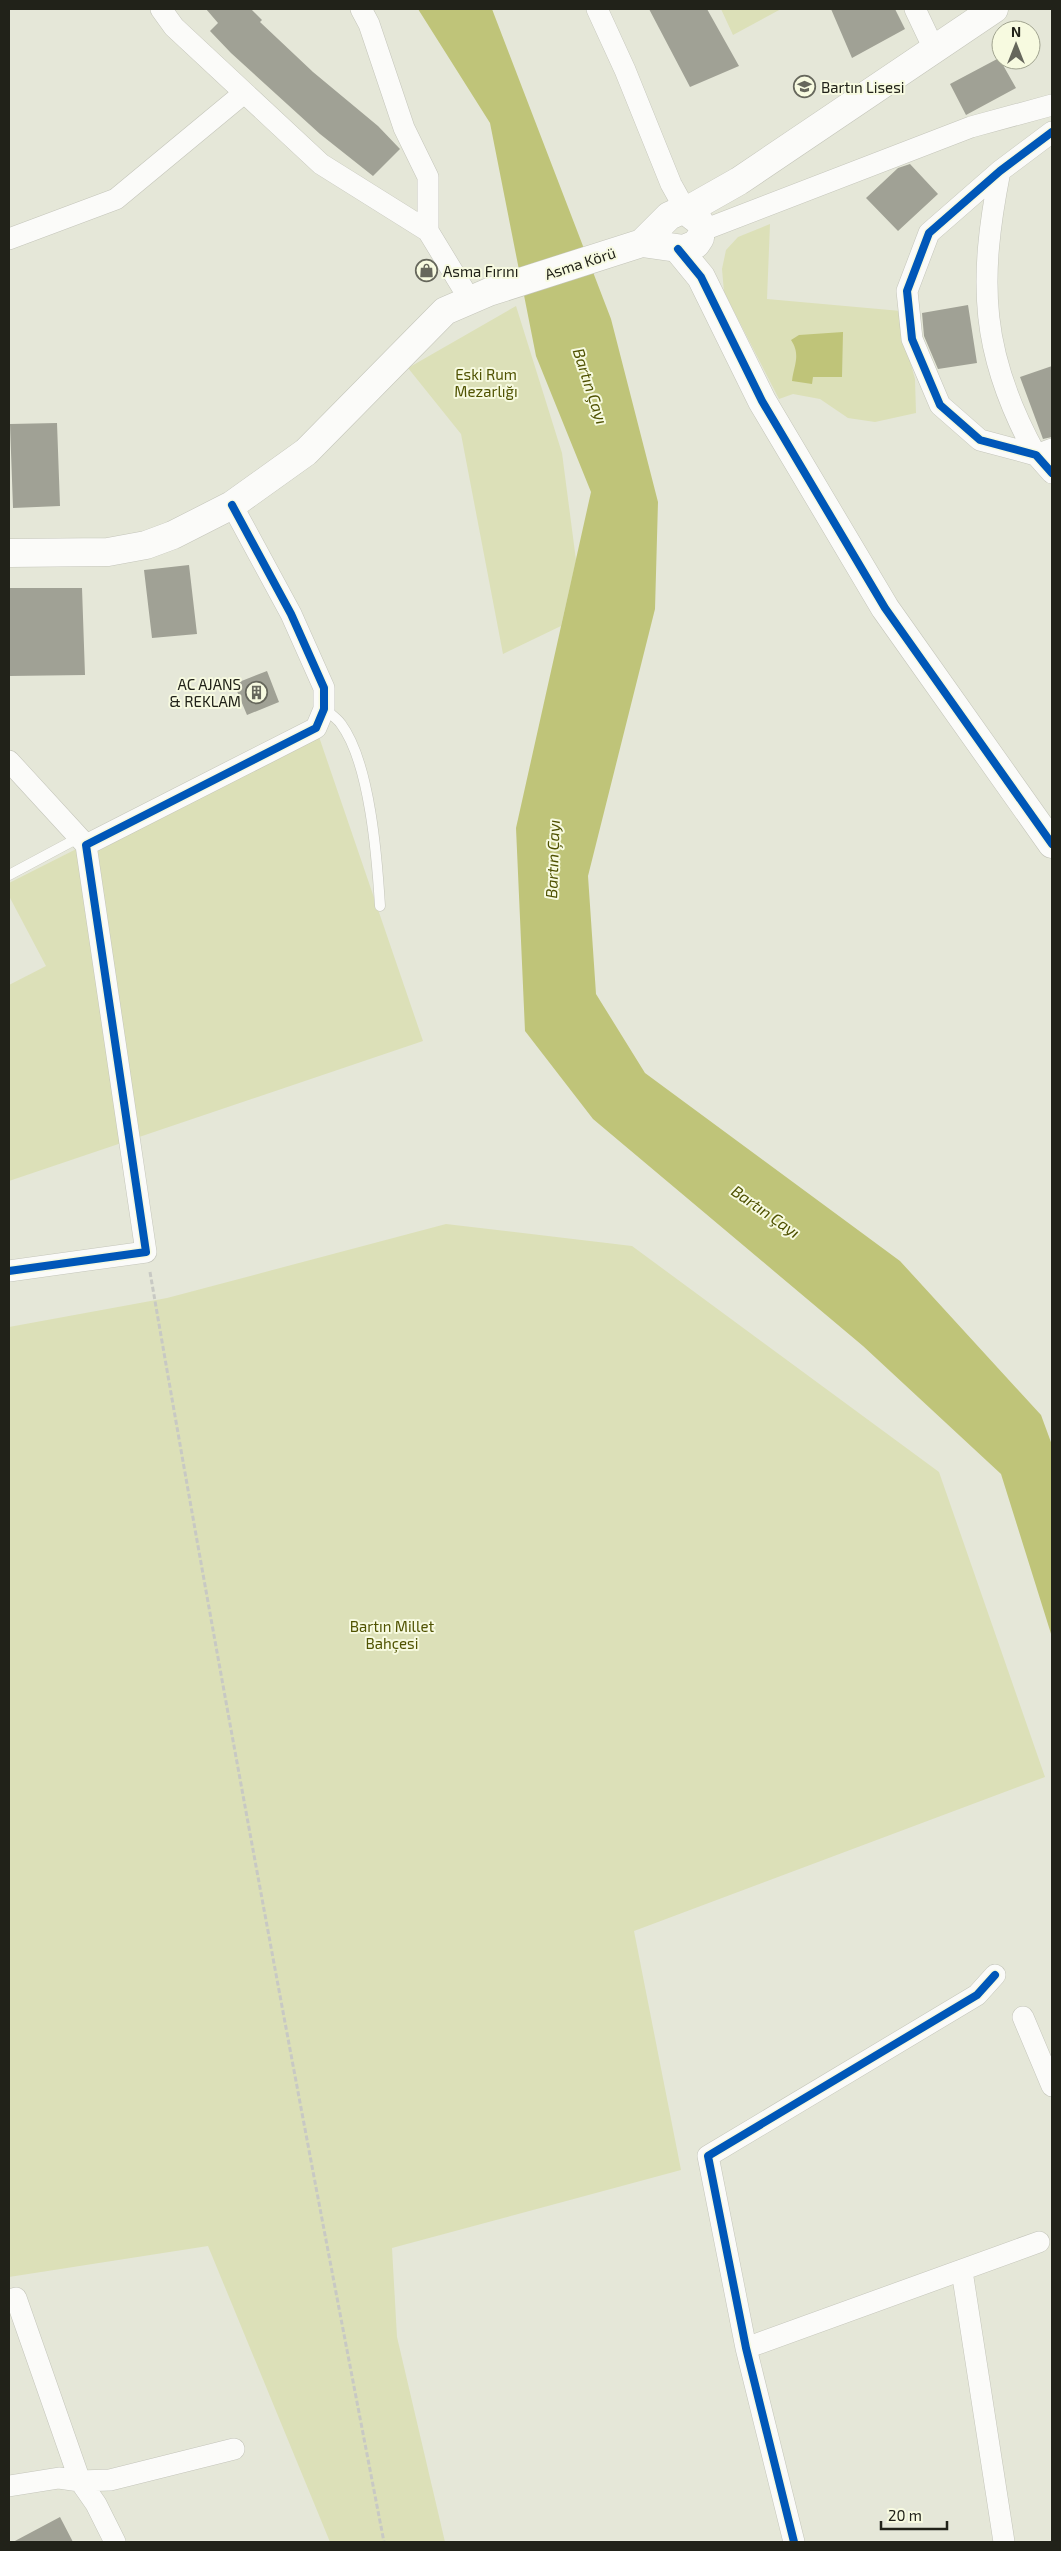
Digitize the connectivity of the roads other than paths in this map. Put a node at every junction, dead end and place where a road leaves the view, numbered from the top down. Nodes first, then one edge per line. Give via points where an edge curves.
1 (161, 9) edge
2 (361, 9) edge
3 (597, 9) edge
4 (915, 9) edge
5 (994, 9) edge
6 (934, 48) junction
7 (244, 92) junction
8 (1052, 105) edge
9 (1052, 132) edge
10 (1000, 171) junction
11 (684, 230) junction
12 (428, 231) junction
13 (9, 239) edge
14 (479, 296) junction
15 (1044, 452) edge
16 (1052, 473) edge
17 (232, 505) junction
18 (9, 553) edge
19 (324, 709) junction
20 (9, 761) edge
21 (83, 841) junction
22 (1052, 844) edge
23 (9, 875) edge
24 (380, 906) dead end
25 (9, 1271) edge
26 (995, 1975) dead end
27 (1023, 2016) dead end
28 (1052, 2086) edge
29 (1039, 2242) dead end
30 (962, 2271) junction
31 (9, 2300) edge
32 (746, 2348) junction
33 (234, 2449) dead end
34 (80, 2481) junction
35 (9, 2486) edge
36 (114, 2542) edge
37 (794, 2542) edge
38 (1004, 2542) edge

1 - 7 street via 174,26
2 - 12 street via 404,128 428,177
3 - 11 street via 671,184
4 - 6 street
5 - 6 main road
6 - 11 main road via 739,180
7 - 12 street via 321,164
7 - 13 street via 116,199
8 - 11 street via 971,127
9 - 10 street
10 - 15 street via 986,263 990,326 1014,412
10 - 15 street via 929,233 907,291 912,339 940,404 980,440
11 - 14 main road, Asma Körü
11 - 22 main road via 702,277 762,401 885,608
12 - 14 street
14 - 17 main road, Asma Körü via 445,311 306,452
15 - 16 street
17 - 18 main road, Asma Körü via 146,545 108,552
17 - 19 street via 310,655 324,688
19 - 21 street via 316,728
19 - 24 lane via 341,723 354,748 376,849
20 - 21 street
21 - 23 lane
21 - 25 street via 146,1252
26 - 32 street via 976,1995 708,2156
27 - 28 street
29 - 30 street
30 - 32 street
30 - 38 street
31 - 34 street via 16,2298
32 - 37 street
33 - 34 street via 110,2480
34 - 35 street via 59,2478
34 - 36 street via 96,2504

